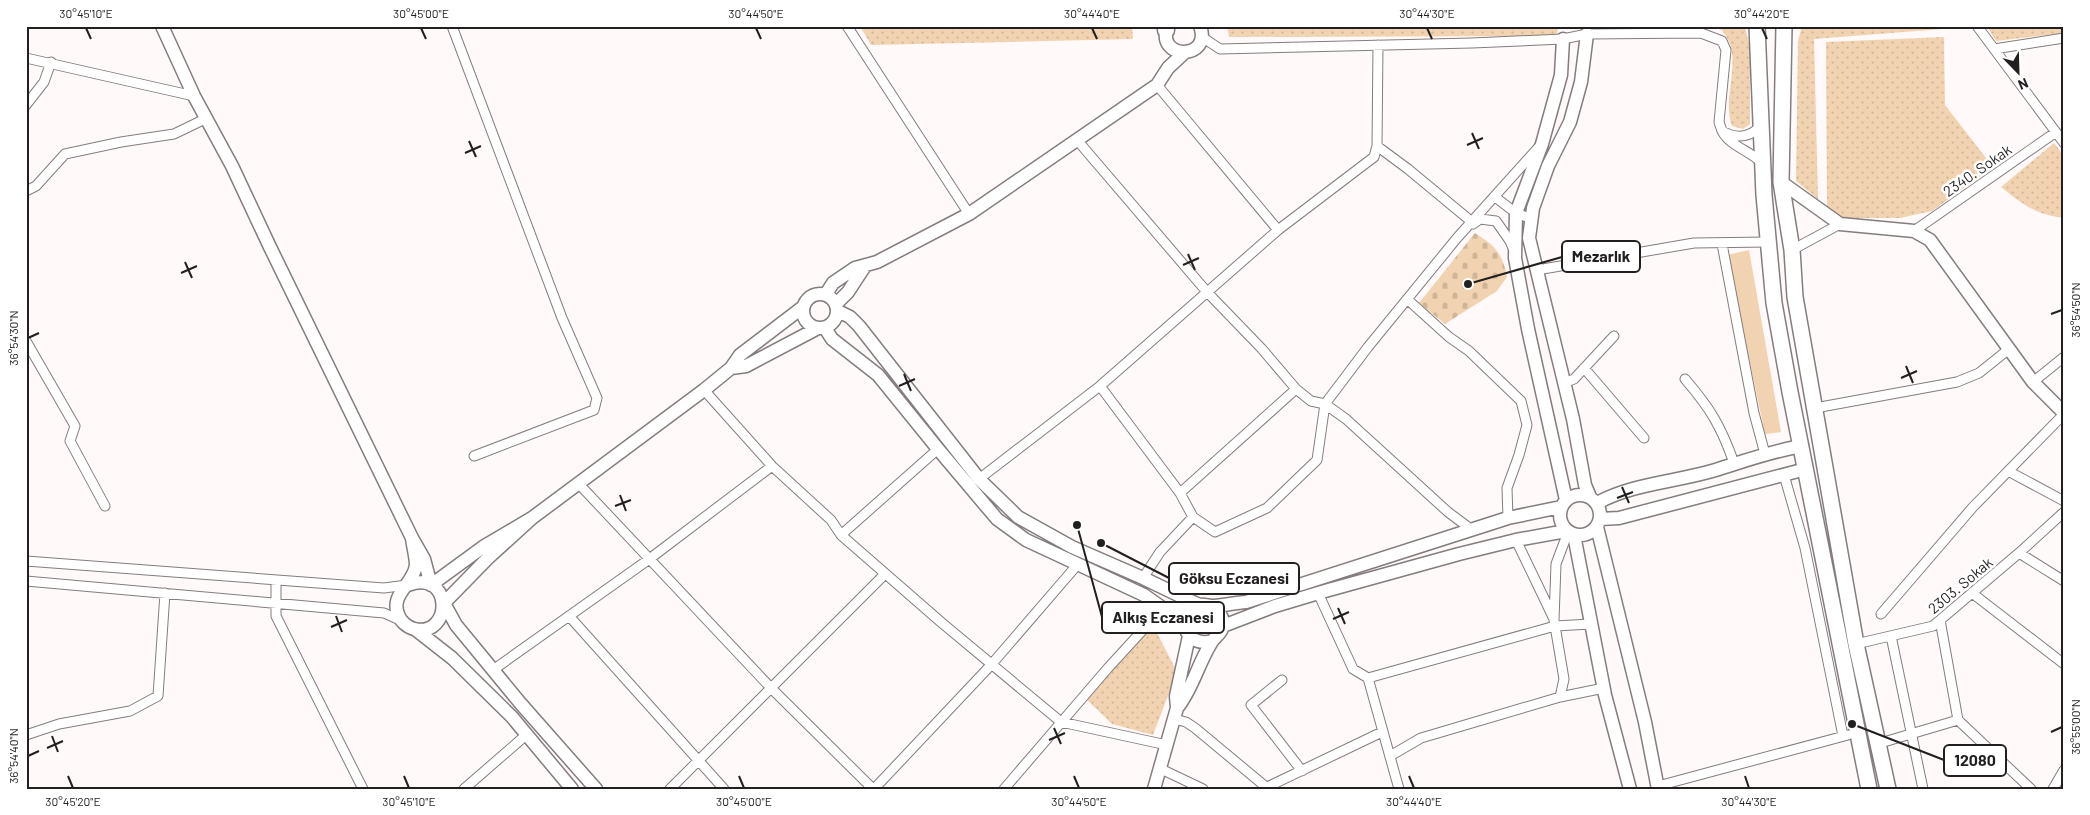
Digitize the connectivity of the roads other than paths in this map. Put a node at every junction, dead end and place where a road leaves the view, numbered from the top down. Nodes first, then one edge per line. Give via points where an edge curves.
1 (162, 26) edge
2 (452, 26) edge
3 (847, 26) edge
4 (1977, 26) edge
5 (1756, 30) edge
6 (1786, 30) edge
7 (1167, 31) edge
8 (1201, 32) edge
9 (1587, 34) junction
10 (2064, 38) edge
11 (1562, 40) junction
12 (1378, 45) junction
13 (1994, 49) junction
14 (1184, 53) junction
15 (26, 58) edge
16 (51, 62) junction
17 (1168, 68) junction
18 (1157, 85) junction
19 (194, 96) junction
20 (26, 105) edge
21 (205, 119) junction
22 (1762, 126) junction
23 (1722, 131) junction
24 (2056, 132) junction
25 (1077, 140) junction
26 (2064, 143) edge
27 (1542, 144) junction
28 (1377, 146) junction
29 (1763, 164) junction
30 (1781, 182) junction
31 (26, 191) edge
32 (1494, 197) junction
33 (1516, 213) junction
34 (969, 214) junction
35 (1532, 219) junction
36 (1472, 222) junction
37 (1840, 224) junction
38 (1278, 230) junction
39 (1464, 230) junction
40 (1914, 231) junction
41 (1768, 242) junction
42 (1722, 244) junction
43 (1792, 250) junction
44 (1515, 258) junction
45 (866, 266) junction
46 (1537, 270) junction
47 (1207, 292) junction
48 (826, 294) junction
49 (1408, 299) junction
50 (802, 307) junction
51 (837, 308) junction
52 (821, 328) junction
53 (1614, 336) dead end
54 (26, 341) edge
55 (2009, 349) junction
56 (2064, 357) edge
57 (731, 368) junction
58 (1584, 368) junction
59 (1684, 379) dead end
60 (2034, 382) junction
61 (1564, 383) junction
62 (1100, 386) junction
63 (1296, 389) junction
64 (704, 390) junction
65 (1325, 404) junction
66 (1815, 408) junction
67 (2064, 414) edge
68 (1644, 438) dead end
69 (1802, 446) junction
70 (938, 449) junction
71 (1765, 454) junction
72 (474, 456) dead end
73 (1734, 463) junction
74 (772, 466) junction
75 (1806, 469) junction
76 (2008, 471) junction
77 (1784, 475) junction
78 (978, 478) junction
79 (578, 483) junction
80 (1180, 493) junction
81 (1593, 500) junction
82 (2064, 501) edge
83 (1563, 504) junction
84 (105, 506) dead end
85 (2064, 512) edge
86 (1193, 517) junction
87 (532, 518) junction
88 (1508, 518) junction
89 (1598, 523) junction
90 (1472, 530) junction
91 (1569, 533) junction
92 (841, 535) junction
93 (412, 538) junction
94 (1516, 540) junction
95 (2019, 553) junction
96 (648, 560) junction
97 (26, 562) edge
98 (1078, 564) junction
99 (885, 574) junction
100 (1143, 578) junction
101 (276, 580) junction
102 (26, 581) edge
103 (2064, 581) edge
104 (431, 584) junction
105 (408, 585) junction
106 (165, 593) junction
107 (1318, 593) junction
108 (1972, 594) junction
109 (276, 603) junction
110 (444, 603) junction
111 (1205, 606) junction
112 (1163, 608) junction
113 (1880, 614) dead end
114 (569, 616) junction
115 (1940, 620) junction
116 (402, 621) junction
117 (1555, 623) junction
118 (1591, 624) junction
119 (1223, 626) junction
120 (415, 629) junction
121 (1187, 630) junction
122 (1891, 636) junction
123 (1212, 641) junction
124 (1856, 644) junction
125 (991, 664) junction
126 (2064, 664) edge
127 (493, 670) junction
128 (1368, 678) junction
129 (1282, 680) dead end
130 (770, 688) junction
131 (1604, 688) junction
132 (1560, 698) junction
133 (1176, 714) junction
134 (1958, 720) junction
135 (1061, 722) junction
136 (1382, 732) junction
137 (1851, 734) junction
138 (1911, 734) junction
139 (26, 735) edge
140 (526, 735) junction
141 (1167, 744) junction
142 (1876, 744) junction
143 (1390, 756) junction
144 (699, 760) junction
145 (1161, 768) junction
146 (2064, 770) edge
147 (1302, 771) junction
148 (1265, 788) edge
149 (1658, 788) edge
150 (363, 789) edge
151 (464, 789) edge
152 (572, 789) edge
153 (596, 789) edge
154 (670, 789) edge
155 (724, 789) edge
156 (874, 789) edge
157 (1004, 789) edge
158 (1154, 789) edge
159 (1203, 789) edge
160 (1399, 789) edge
161 (1630, 789) edge
162 (1869, 789) edge
163 (1888, 789) edge
164 (1923, 789) edge
165 (2031, 789) edge
166 (2053, 789) edge

1 - 19 street
2 - 72 street via 562,318 597,398 594,410
3 - 34 street
4 - 13 street
5 - 22 main road
6 - 30 main road
7 - 14 street via 1173,50
7 - 17 street
8 - 12 street via 1220,49
8 - 14 street via 1196,48
9 - 11 street
9 - 23 street via 1701,33 1722,41 1726,50
9 - 35 street via 1581,82 1570,122 1548,166
10 - 13 street
11 - 12 street
11 - 27 street via 1561,74
12 - 28 street
13 - 24 street
14 - 17 street
15 - 16 street
16 - 19 street
16 - 20 street via 44,82
17 - 18 street
18 - 25 street
18 - 38 street
19 - 21 street
21 - 31 street via 174,134 65,154 36,186
21 - 93 street via 232,166
22 - 23 street via 1753,135 1746,136 1731,136
22 - 29 main road
23 - 29 street via 1726,139
24 - 26 street
24 - 40 street, 2340. Sokak
25 - 34 street
25 - 47 street
27 - 32 street
27 - 33 street
28 - 36 street
28 - 38 street via 1374,157
29 - 41 main road
30 - 37 street
30 - 43 main road
32 - 33 street
32 - 36 street
33 - 35 street
33 - 44 street
34 - 45 street
35 - 46 street via 1529,238
36 - 39 street
37 - 40 street
37 - 43 street
38 - 47 street
39 - 44 street via 1480,219 1496,221 1510,241
39 - 49 street
40 - 55 street via 1930,240
41 - 42 street
41 - 69 main road via 1774,303
42 - 46 street via 1694,243
42 - 71 street via 1754,413
43 - 66 main road via 1796,297
44 - 83 street
45 - 48 street via 854,268 834,283
45 - 51 street
46 - 61 street
47 - 62 street
47 - 63 street
48 - 50 street via 811,295
48 - 51 street
49 - 65 street
49 - 88 street via 1469,351 1520,401 1526,425 1507,488
50 - 52 street via 805,321 810,326
50 - 57 street via 740,355
51 - 52 street via 836,318
51 - 78 street via 859,326
52 - 57 street via 746,366
52 - 70 street via 878,375
53 - 58 street
54 - 84 street via 75,426 70,441
55 - 60 street
55 - 66 street via 1978,373 1957,382
56 - 60 street
57 - 64 street
58 - 61 street via 1574,379
58 - 68 street
59 - 73 street via 1712,413
60 - 67 street
61 - 81 street via 1585,485
62 - 78 street
62 - 80 street
63 - 65 street via 1311,401
63 - 80 street
64 - 74 street
64 - 79 street
65 - 86 street via 1317,460 1267,508 1215,532
65 - 90 street
66 - 124 main road
67 - 76 street
69 - 71 street
69 - 75 main road
70 - 92 street
70 - 98 street via 997,518 1026,540
71 - 73 street
73 - 81 street
74 - 92 street via 831,520
74 - 96 street
75 - 77 street
75 - 137 main road
76 - 82 street
76 - 113 street
77 - 89 street
77 - 137 street
78 - 100 street via 1018,517 1032,526
79 - 87 street
79 - 96 street
80 - 86 street
81 - 83 street via 1582,495 1573,496
81 - 89 street via 1600,511
83 - 88 street
83 - 91 street via 1559,516
85 - 95 street, 2303. Sokak
86 - 100 street via 1160,552
87 - 104 street via 483,547
87 - 110 street
88 - 90 street
89 - 91 street via 1590,533 1582,536
89 - 149 street
90 - 111 street via 1246,602
91 - 94 street
91 - 117 street via 1556,564
91 - 118 street
92 - 99 street
93 - 104 street via 424,559
93 - 105 street via 416,566
94 - 107 street
94 - 117 street
95 - 103 street
95 - 108 street, 2303. Sokak
96 - 114 street
96 - 130 street
97 - 101 street
98 - 112 street via 1144,595
98 - 125 street
99 - 125 street
99 - 130 street
100 - 111 street
101 - 105 street via 384,588
101 - 109 street
102 - 106 street
104 - 105 street via 415,582
104 - 110 street
105 - 116 street via 396,606
106 - 109 street
106 - 139 street via 158,696 130,711 59,724
107 - 119 street
107 - 128 street via 1353,669
108 - 115 street, 2303. Sokak
108 - 126 street
109 - 116 street via 384,614
109 - 150 street via 276,616
110 - 120 street via 441,618 436,623
110 - 127 street via 456,624
111 - 119 street via 1221,614
111 - 121 street via 1188,612
112 - 121 street
112 - 135 street
114 - 127 street
114 - 144 street
115 - 122 street, 2303. Sokak via 1933,626
115 - 134 street
116 - 120 street
117 - 118 street
117 - 128 street
117 - 132 street via 1564,679
118 - 131 street
119 - 123 street
120 - 140 street via 452,658
121 - 123 street via 1199,642
121 - 133 street
122 - 124 street, 2303. Sokak
122 - 138 street
123 - 133 street
124 - 142 main road
125 - 135 street
125 - 156 street
127 - 153 street
128 - 136 street
129 - 147 street via 1251,705
130 - 144 street
130 - 156 street
131 - 132 street
131 - 161 street
132 - 143 street via 1420,738
133 - 141 street
133 - 148 street
134 - 138 street
134 - 165 street
135 - 141 street
135 - 157 street
136 - 143 street
136 - 147 street
137 - 149 street
137 - 162 main road
138 - 142 street
138 - 164 street
140 - 151 street
140 - 152 street
141 - 145 street
142 - 163 main road
143 - 160 street
144 - 154 street
144 - 155 street
145 - 158 street
145 - 159 street
146 - 166 street
147 - 148 street

